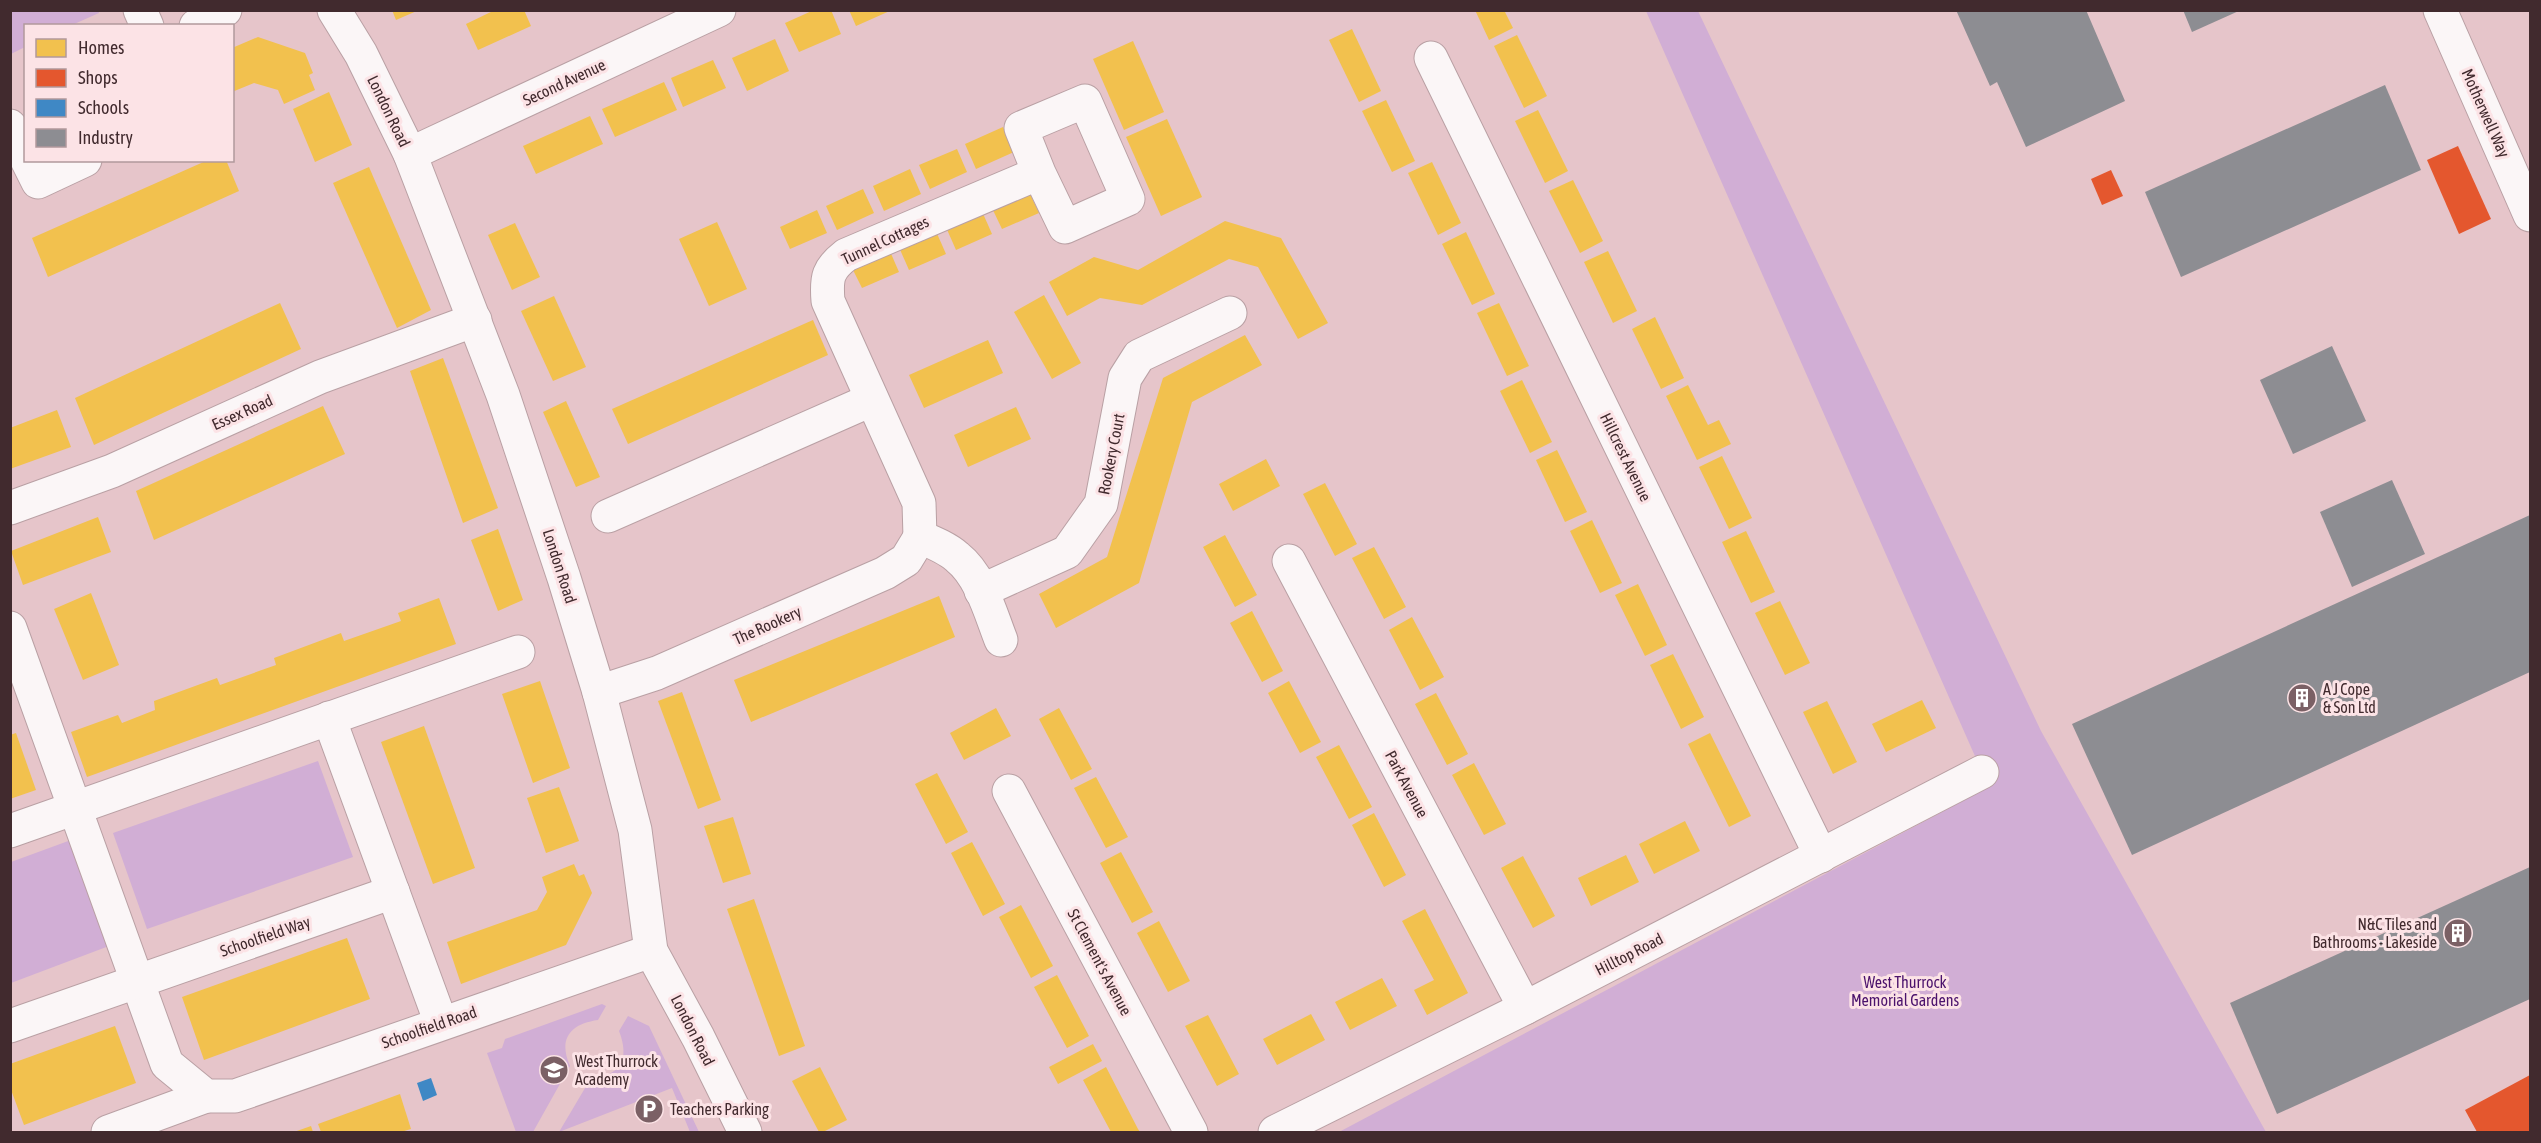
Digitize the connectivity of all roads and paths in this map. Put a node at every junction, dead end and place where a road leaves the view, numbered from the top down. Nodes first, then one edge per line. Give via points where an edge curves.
1 (140, 10) edge
2 (225, 10) edge
3 (334, 10) edge
4 (718, 10) edge
5 (2440, 10) edge
6 (146, 24) edge
7 (200, 24) edge
8 (1431, 58) dead end
9 (24, 106) edge
10 (10, 112) edge
11 (10, 126) edge
12 (410, 154) junction
13 (24, 155) edge
14 (28, 162) edge
15 (81, 162) edge
16 (1039, 173) dead end
17 (2530, 215) edge
18 (1230, 313) dead end
19 (475, 320) junction
20 (871, 400) junction
21 (10, 508) edge
22 (608, 516) dead end
23 (920, 537) junction
24 (1289, 561) dead end
25 (981, 591) junction
26 (10, 628) edge
27 (1001, 640) dead end
28 (518, 652) dead end
29 (599, 692) junction
30 (329, 718) junction
31 (1982, 772) dead end
32 (1009, 791) dead end
33 (76, 807) junction
34 (10, 831) edge
35 (1821, 856) junction
36 (393, 892) junction
37 (651, 951) junction
38 (137, 981) junction
39 (1525, 1008) junction
40 (441, 1023) junction
41 (10, 1026) edge
42 (206, 1096) junction
43 (108, 1132) edge
44 (745, 1132) edge
45 (1191, 1132) edge
46 (1275, 1132) edge

1 - 6 street
2 - 7 street
3 - 12 street, London Road via 361,54
4 - 12 street, Second Avenue
5 - 17 street, Motherwell Way
8 - 35 street, Hillcrest Avenue
9 - 10 street
11 - 13 street
12 - 19 street, London Road
14 - 15 street via 38,182
16 - 20 street, Tunnel Cottages via 846,255 832,266 828,301
18 - 25 street, Rookery Court via 1139,356 1125,378 1101,504 1067,552
19 - 21 street, Essex Road via 320,377 112,471
19 - 29 street, London Road via 544,516
20 - 22 street
20 - 23 street, Tunnel Cottages via 919,503
23 - 25 street via 957,556
23 - 29 street, The Rookery via 906,560 885,573 657,673
24 - 39 street, Park Avenue
25 - 27 street
26 - 33 street
28 - 30 street
29 - 37 street, London Road via 635,830
30 - 33 street
30 - 36 street
31 - 35 street, Hilltop Road
32 - 45 street, St Clement's Avenue
33 - 34 street
33 - 38 street
35 - 39 street, Hilltop Road
36 - 38 street, Schoolfield Way
36 - 40 street
37 - 40 street, Schoolfield Road
37 - 44 street, London Road
38 - 41 street
38 - 42 street via 167,1064
39 - 46 street, Hilltop Road
40 - 42 street, Schoolfield Road via 235,1096
42 - 43 street, Schoolfield Road

